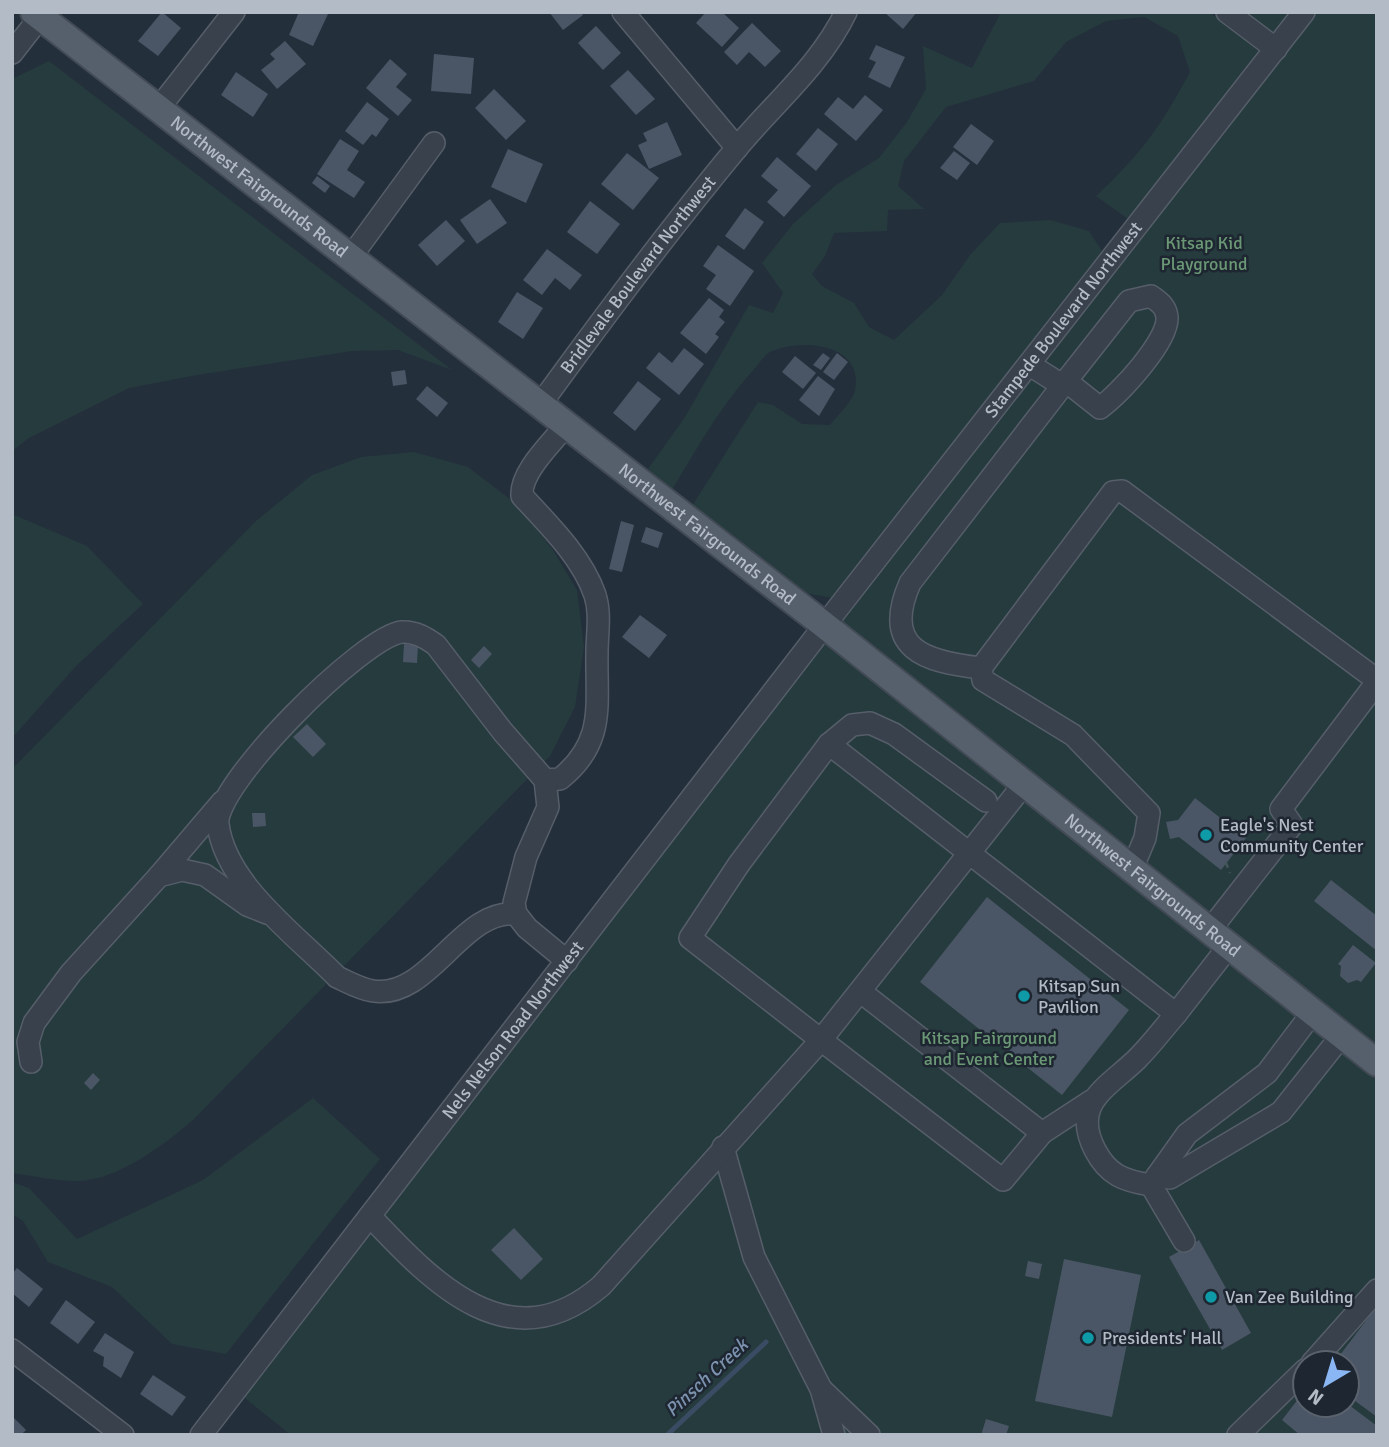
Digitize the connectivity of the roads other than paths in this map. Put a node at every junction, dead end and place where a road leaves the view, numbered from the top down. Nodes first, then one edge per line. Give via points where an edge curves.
1 (234, 12) edge
2 (623, 12) edge
3 (846, 12) edge
4 (1227, 12) edge
5 (1304, 12) edge
6 (40, 14) edge
7 (1276, 49) junction
8 (12, 53) edge
9 (159, 108) junction
10 (435, 143) dead end
11 (737, 148) junction
12 (350, 258) junction
13 (1030, 365) junction
14 (1066, 381) junction
15 (540, 405) junction
16 (566, 425) junction
17 (824, 626) junction
18 (981, 668) junction
19 (1377, 681) edge
20 (829, 744) junction
21 (545, 780) junction
22 (1024, 784) junction
23 (223, 800) junction
24 (986, 801) dead end
25 (970, 854) junction
26 (1132, 869) junction
27 (159, 876) junction
28 (516, 914) junction
29 (276, 916) junction
30 (1219, 938) junction
31 (567, 961) junction
32 (861, 992) junction
33 (1313, 1012) junction
34 (1176, 1014) junction
35 (1342, 1035) junction
36 (821, 1040) junction
37 (31, 1062) dead end
38 (1377, 1063) edge
39 (1263, 1077) junction
40 (1091, 1101) junction
41 (1279, 1114) junction
42 (1042, 1133) junction
43 (723, 1147) junction
44 (1154, 1181) junction
45 (370, 1216) junction
46 (1184, 1241) dead end
47 (1377, 1290) edge
48 (12, 1349) edge
49 (1324, 1349) edge
50 (1291, 1384) edge
51 (821, 1390) junction
52 (123, 1435) edge
53 (201, 1435) edge
54 (834, 1435) edge
55 (869, 1435) edge
56 (1238, 1435) edge

1 - 9 street
2 - 11 street
3 - 11 street, Bridlevale Boulevard Northwest via 817,60
4 - 7 street
5 - 7 street, Stampede Boulevard Northwest
6 - 8 street
6 - 9 main road, Northwest Fairgrounds Road
7 - 13 street, Stampede Boulevard Northwest
9 - 12 main road, Northwest Fairgrounds Road
10 - 12 street
11 - 15 street, Bridlevale Boulevard Northwest via 639,268
12 - 15 main road, Northwest Fairgrounds Road
13 - 14 street via 1057,382
13 - 17 street, Stampede Boulevard Northwest
14 - 14 street via 1129,301 1151,296 1165,307 1163,335 1116,396 1100,408
14 - 18 street via 910,583 900,607 903,634 924,658
15 - 16 main road, Northwest Fairgrounds Road
16 - 17 main road, Northwest Fairgrounds Road
16 - 21 street via 521,488 522,496 572,553 594,593 599,612 599,705 596,730 582,757 560,779
17 - 22 main road, Northwest Fairgrounds Road
17 - 31 street, Nels Nelson Road Northwest
18 - 19 street via 1113,492 1122,491
18 - 26 street via 983,680 1073,735 1149,813
19 - 30 street via 1281,809 1292,825
20 - 24 street via 852,725 870,723 894,734
20 - 25 street
20 - 36 street via 690,938
21 - 23 street via 436,645 423,636 403,632 381,639 345,665 269,741
21 - 28 street via 548,807 515,892
22 - 25 street
22 - 26 main road, Northwest Fairgrounds Road
23 - 27 street
23 - 29 street via 217,820 223,848 236,874
25 - 32 street
25 - 34 street
26 - 30 main road, Northwest Fairgrounds Road
27 - 29 street via 182,870 205,875 247,905
27 - 37 street via 34,1023 28,1042
28 - 29 street via 494,915 422,974 404,985 375,991 337,976
28 - 31 street
30 - 33 main road, Northwest Fairgrounds Road
30 - 34 street
31 - 45 street, Nels Nelson Road Northwest
32 - 36 street
32 - 42 street
33 - 35 main road, Northwest Fairgrounds Road
33 - 39 street
34 - 40 street via 1136,1060
35 - 38 main road, Northwest Fairgrounds Road
35 - 41 street
36 - 42 street via 1003,1180
36 - 43 street
39 - 41 street
39 - 44 street via 1187,1134
40 - 42 street
40 - 44 street via 1086,1132 1102,1164 1121,1180
41 - 44 street via 1170,1178
43 - 45 street via 601,1286 581,1303 551,1315 510,1318 469,1304 424,1273
43 - 51 street via 754,1257
44 - 46 street
45 - 53 street, Nels Nelson Road Northwest
47 - 49 street
48 - 52 street
50 - 56 street
51 - 54 street
51 - 55 street

